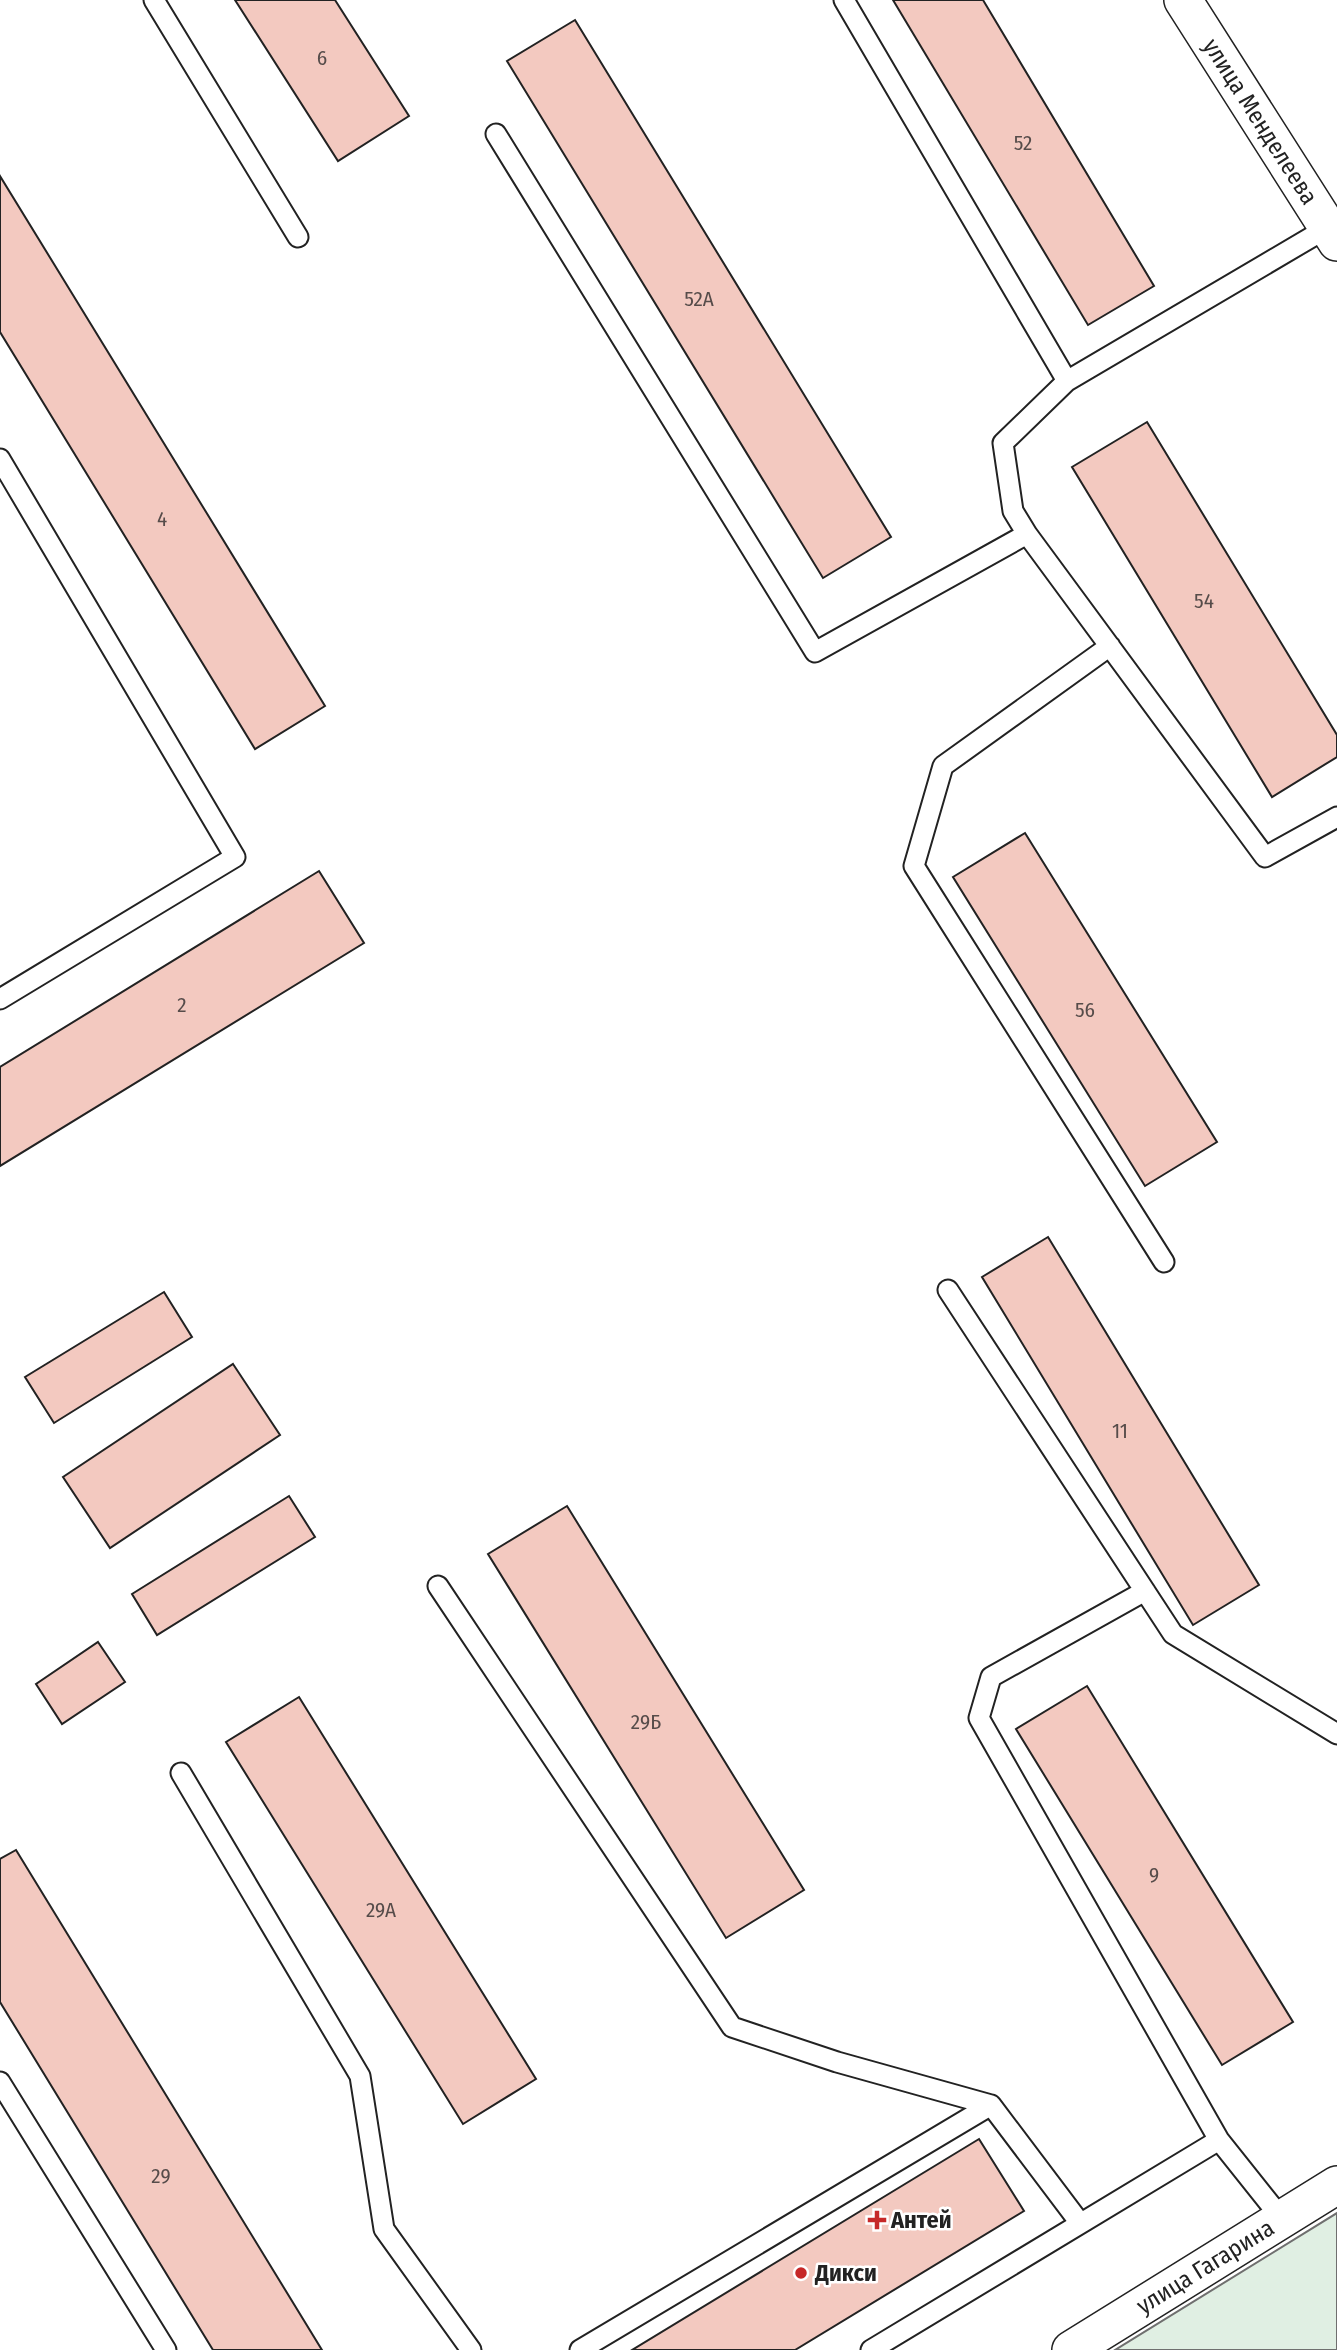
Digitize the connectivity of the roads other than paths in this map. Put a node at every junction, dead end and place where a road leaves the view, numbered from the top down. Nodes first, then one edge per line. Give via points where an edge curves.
1 (154, 0) edge
2 (844, 0) edge
3 (1183, 0) edge
4 (496, 134) dead end
5 (1332, 235) edge
6 (298, 237) dead end
7 (1068, 381) junction
8 (0, 459) edge
9 (1027, 534) junction
10 (1110, 646) junction
11 (1337, 817) edge
12 (0, 999) edge
13 (1164, 1262) dead end
14 (948, 1290) dead end
15 (438, 1586) dead end
16 (1145, 1591) junction
17 (1337, 1734) edge
18 (181, 1773) dead end
19 (0, 2082) edge
20 (990, 2105) junction
21 (1219, 2140) junction
22 (1337, 2185) edge
23 (1282, 2219) junction
24 (1080, 2223) junction
25 (166, 2350) edge
26 (471, 2350) edge
27 (580, 2350) edge
28 (871, 2350) edge
29 (1071, 2350) edge

1 - 6 lane
2 - 7 lane
3 - 5 street, улица Менделеева
4 - 9 lane via 815,652
5 - 7 lane
7 - 9 lane via 1003,443 1013,511
8 - 12 lane via 235,857
9 - 10 lane
10 - 11 lane via 1265,857
10 - 13 lane via 943,766 914,866
14 - 16 lane
15 - 20 lane via 732,2028
16 - 17 lane via 1173,1634
16 - 21 lane via 990,1677 979,1717
18 - 26 lane via 360,2076 384,2229
19 - 25 lane
20 - 24 lane
20 - 27 lane
21 - 23 lane
21 - 24 lane
22 - 23 street, улица Гагарина
23 - 29 street, улица Гагарина
24 - 28 lane

